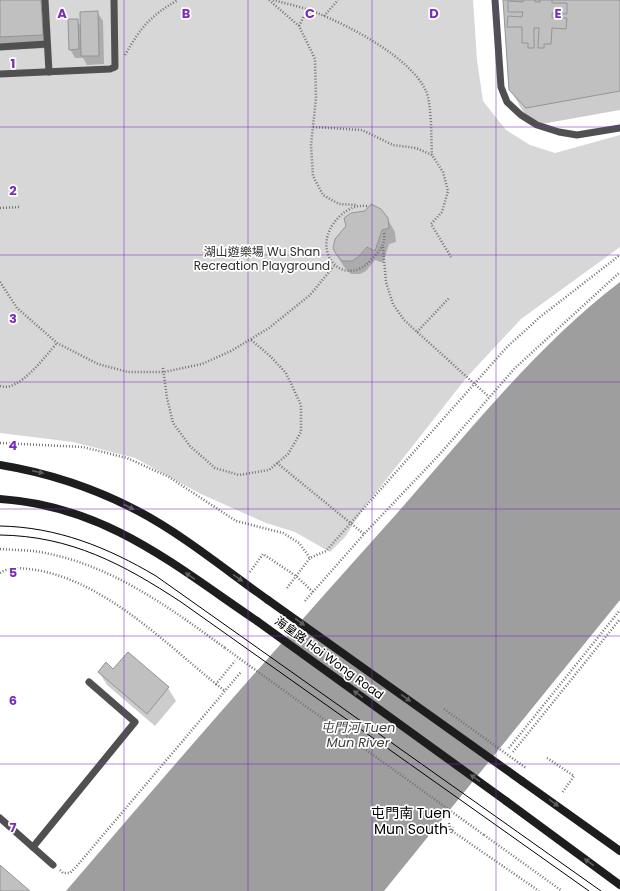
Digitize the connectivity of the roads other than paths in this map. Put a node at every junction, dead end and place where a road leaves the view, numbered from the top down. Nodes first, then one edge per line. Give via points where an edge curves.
1 (45, 0) edge
2 (114, 0) edge
3 (495, 0) edge
4 (47, 44) junction
5 (0, 47) edge
6 (49, 72) junction
7 (0, 74) edge
8 (620, 128) edge
9 (0, 465) edge
10 (0, 500) edge
11 (89, 682) dead end
12 (0, 818) edge
13 (33, 847) junction
14 (620, 851) edge
15 (54, 865) road end
16 (620, 885) edge

1 - 4 lane
2 - 6 lane via 115,67
3 - 8 lane via 501,87 508,102 521,115 559,132 577,135
4 - 5 lane
4 - 6 lane
6 - 7 lane
9 -> 14 main road, 海皇路 Hoi Wong Road, bridge via 70,481 117,500 160,524
16 -> 10 main road, 海皇路 Hoi Wong Road, bridge via 257,621 147,547 103,523 55,508
11 - 13 lane via 135,722
12 - 13 lane
13 - 15 lane

